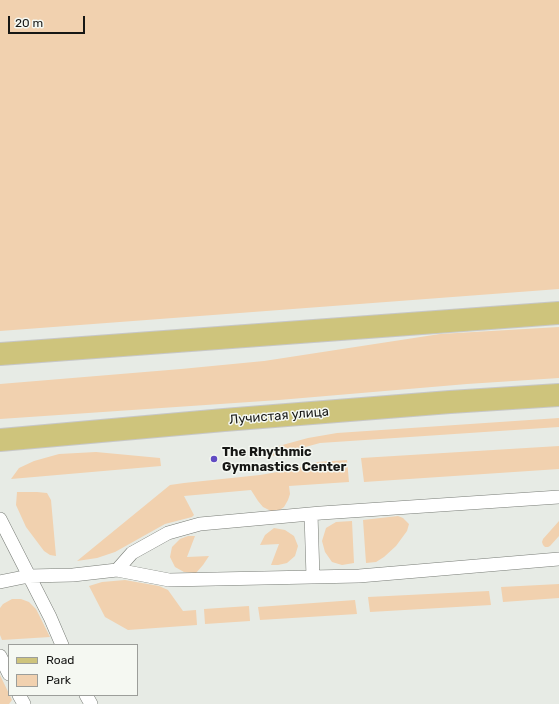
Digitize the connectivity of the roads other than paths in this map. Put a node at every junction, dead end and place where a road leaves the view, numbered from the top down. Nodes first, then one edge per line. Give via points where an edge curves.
1 (559, 313) edge
2 (0, 354) edge
3 (559, 395) edge
4 (0, 440) edge
5 (559, 497) edge
6 (311, 514) junction
7 (0, 519) edge
8 (559, 559) edge
9 (117, 570) junction
10 (29, 576) junction
11 (313, 577) junction
12 (0, 582) edge
13 (62, 644) edge
14 (0, 656) edge
15 (8, 672) edge

1 - 2 main road
3 - 4 main road, Лучистая улица
5 - 6 lane
6 - 9 lane via 200,524 168,533 132,553
6 - 11 lane
7 - 10 lane
8 - 11 lane via 359,576
9 - 10 lane
9 - 11 lane via 169,580
10 - 12 lane
10 - 13 lane
14 - 15 lane

